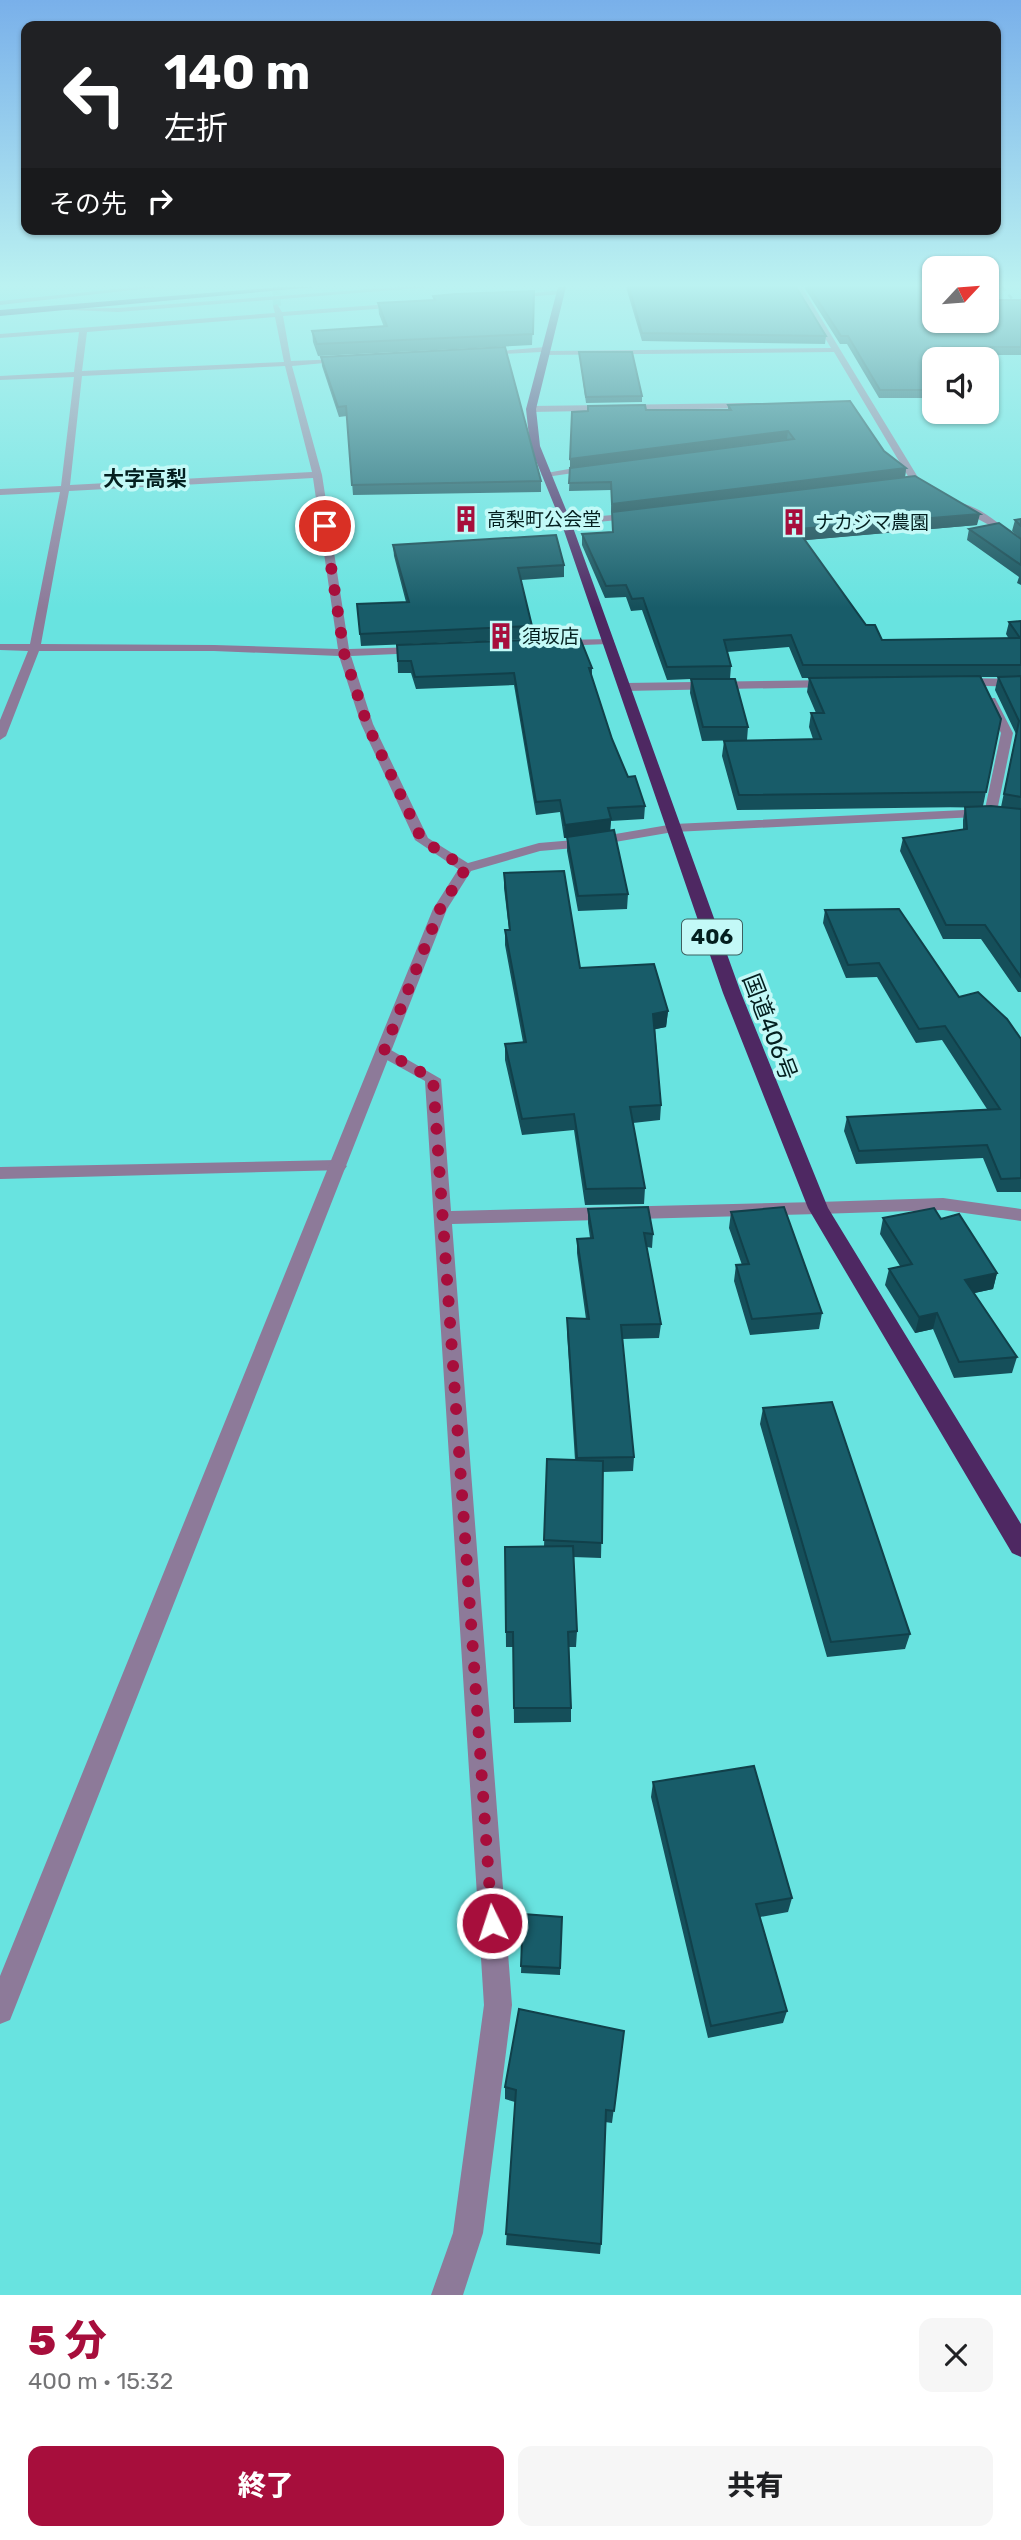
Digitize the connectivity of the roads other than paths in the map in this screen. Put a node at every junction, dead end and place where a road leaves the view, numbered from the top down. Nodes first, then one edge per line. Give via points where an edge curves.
1 (76, 394) edge
2 (296, 394) edge
3 (534, 394) edge
4 (862, 394) edge
5 (853, 403) edge
6 (867, 403) junction
7 (760, 405) edge
8 (531, 409) junction
9 (599, 467) edge
10 (546, 474) junction
11 (317, 475) junction
12 (915, 481) junction
13 (902, 482) edge
14 (65, 488) junction
15 (0, 492) edge
16 (938, 493) edge
17 (949, 499) edge
18 (646, 516) edge
19 (566, 522) junction
20 (1021, 526) edge
21 (1001, 530) junction
22 (1021, 547) edge
23 (608, 641) junction
24 (552, 643) edge
25 (0, 647) edge
26 (35, 648) junction
27 (427, 649) edge
28 (344, 653) junction
29 (955, 682) edge
30 (983, 682) junction
31 (1021, 683) edge
32 (845, 684) edge
33 (624, 687) junction
34 (0, 736) edge
35 (674, 828) junction
36 (466, 868) junction
37 (384, 1051) junction
38 (338, 1166) junction
39 (0, 1173) edge
40 (818, 1208) junction
41 (1021, 1215) edge
42 (443, 1217) junction
43 (1021, 1546) edge
44 (0, 2010) edge
45 (447, 2295) edge

1 - 14 street
2 - 11 street
3 - 8 highway, 国道406号 / 406
4 - 6 street
5 - 6 street
6 - 12 street
7 - 8 street
8 - 10 highway, 国道406号 / 406 via 535,446
9 - 10 street
10 - 19 highway, 国道406号 / 406
11 - 14 street
11 - 28 street
12 - 13 street
12 - 16 street
14 - 15 street
14 - 26 street
17 - 21 street
18 - 19 street
19 - 23 highway, 国道406号 / 406
20 - 21 street
21 - 22 street
23 - 24 street
23 - 33 highway, 国道406号 / 406
25 - 26 street
26 - 28 street
26 - 34 street
27 - 28 street
28 - 36 street via 367,724 422,840
29 - 30 street
30 - 31 street
30 - 35 street via 1006,733 996,813
32 - 33 street
33 - 35 highway, 国道406号 / 406
35 - 36 street via 539,846
35 - 40 highway, 国道406号 / 406 via 732,993
36 - 37 street via 440,909
37 - 38 street
37 - 42 street via 433,1079
38 - 39 street
38 - 44 street
40 - 41 street via 943,1204
40 - 42 street
40 - 43 highway, 国道406号 / 406
42 - 45 street via 498,2005 468,2233

